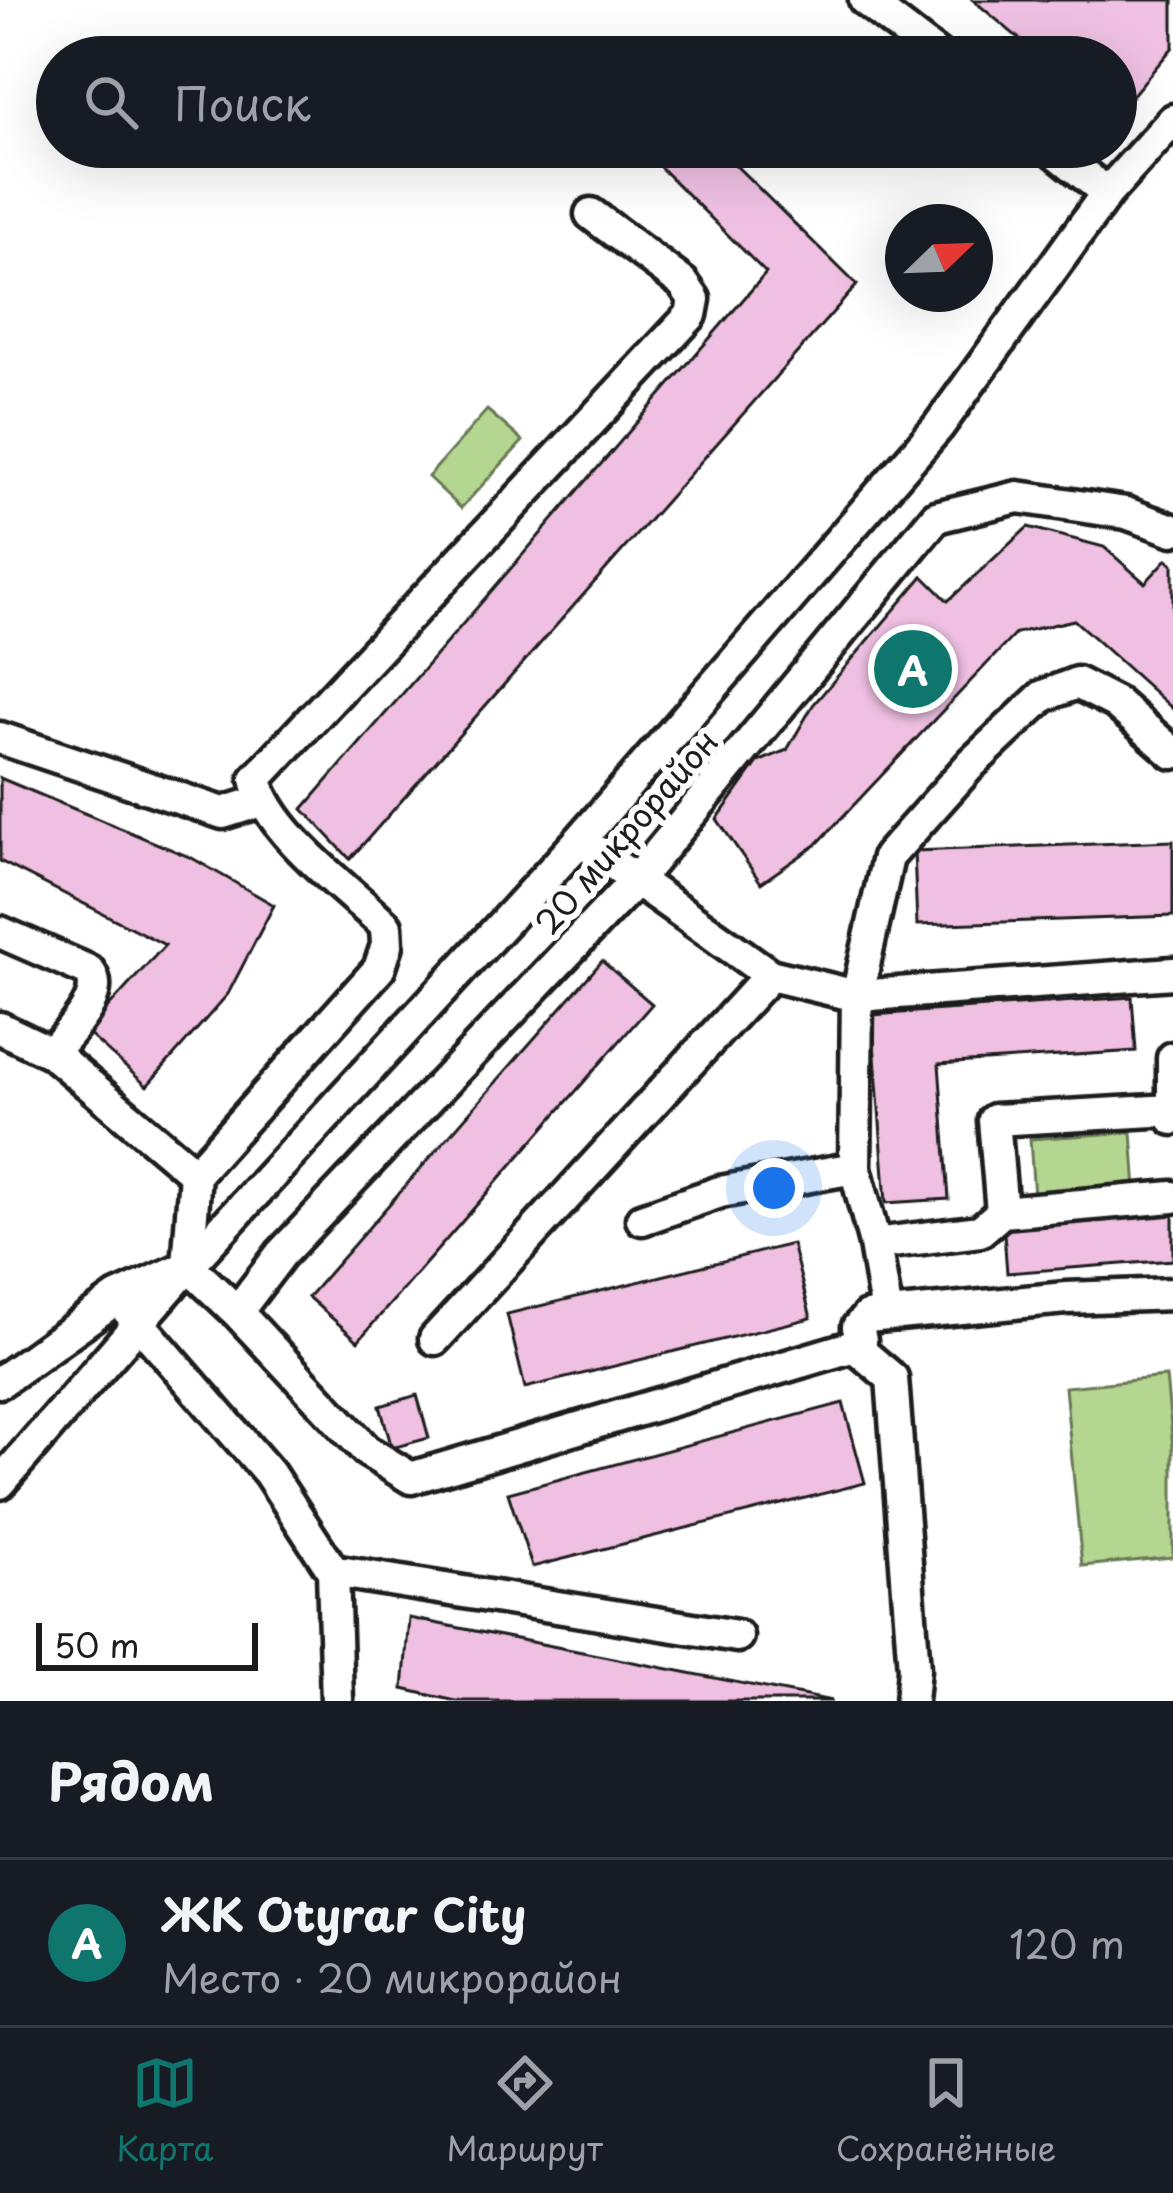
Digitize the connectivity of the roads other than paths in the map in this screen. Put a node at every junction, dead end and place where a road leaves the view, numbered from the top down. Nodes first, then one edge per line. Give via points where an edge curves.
1 (865, 0) edge
2 (912, 36) edge
3 (1173, 119) edge
4 (1137, 159) edge
5 (1076, 168) edge
6 (1129, 168) edge
7 (1107, 193) junction
8 (591, 214) dead end
9 (1173, 530) edge
10 (0, 738) edge
11 (1173, 753) edge
12 (261, 801) junction
13 (580, 840) junction
14 (638, 879) junction
15 (0, 932) edge
16 (1173, 973) edge
17 (770, 975) junction
18 (856, 996) junction
19 (0, 1028) edge
20 (52, 1053) junction
21 (1173, 1058) edge
22 (1172, 1110) edge
23 (1173, 1120) edge
24 (855, 1168) junction
25 (195, 1174) junction
26 (1173, 1197) edge
27 (1002, 1212) junction
28 (642, 1219) dead end
29 (874, 1244) junction
30 (188, 1266) junction
31 (1173, 1294) edge
32 (118, 1298) junction
33 (237, 1312) junction
34 (887, 1315) junction
35 (140, 1322) junction
36 (435, 1339) dead end
37 (854, 1346) junction
38 (0, 1382) edge
39 (0, 1483) edge
40 (333, 1571) junction
41 (737, 1636) dead end
42 (337, 1701) edge
43 (911, 1701) edge

1 - 2 street
3 - 4 street
5 - 7 street
6 - 7 street
7 - 13 street via 938,428
8 - 12 street via 683,283 694,299 692,316 256,779
9 - 14 street, 20 микрорайон via 1126,513 1018,497 935,518
10 - 12 street via 223,813
11 - 18 street via 1117,703 1077,683 1043,696 888,857
12 - 25 street via 386,926 387,945 380,969
13 - 14 street
13 - 30 street
14 - 17 street
14 - 33 street, 20 микрорайон via 281,1255
15 - 20 street via 96,980 96,994
16 - 18 street
17 - 18 street
17 - 36 street
18 - 24 street
19 - 20 street
20 - 25 street
21 - 22 street
22 - 23 street
22 - 27 street via 994,1120
24 - 28 street via 720,1192
24 - 29 street
25 - 30 street
26 - 27 street
27 - 29 street via 980,1231
29 - 34 street
30 - 32 street
30 - 33 street
30 - 35 street
31 - 34 street
32 - 35 street
32 - 38 street
33 - 37 street via 367,1451 411,1478
34 - 37 street via 867,1317
35 - 39 street
35 - 40 street via 268,1473
37 - 43 street via 892,1378
40 - 41 street
40 - 42 street

